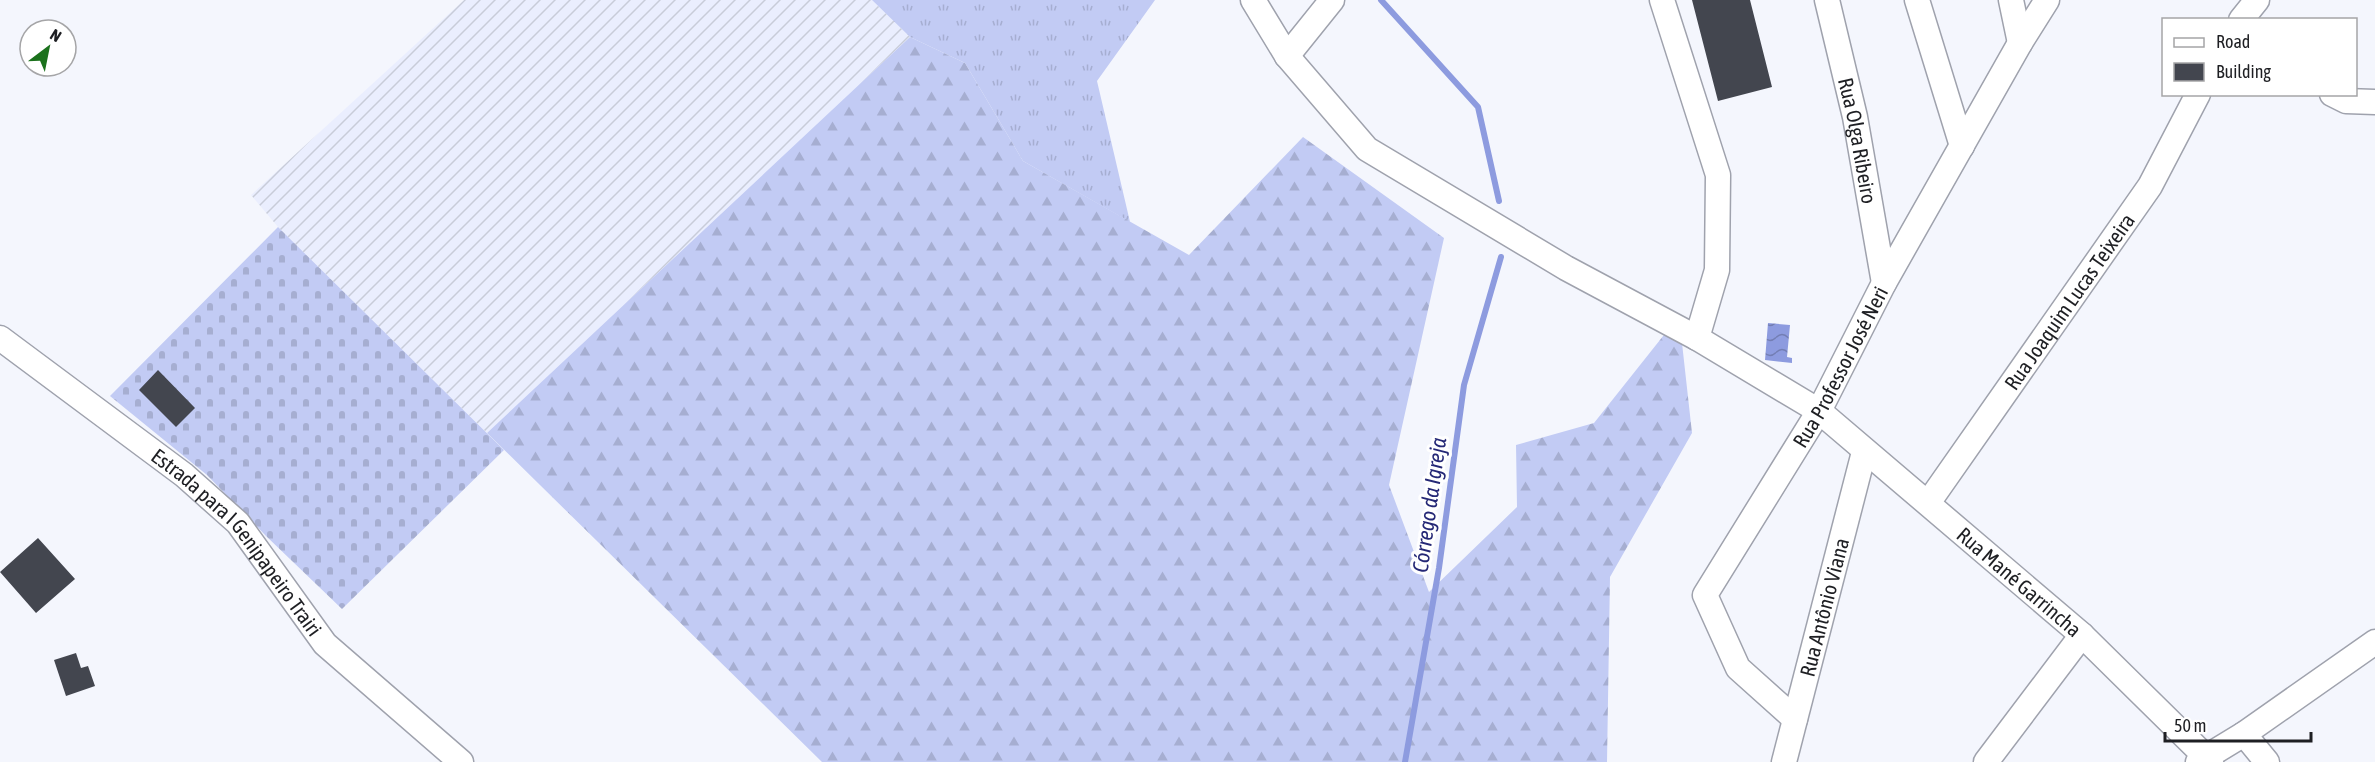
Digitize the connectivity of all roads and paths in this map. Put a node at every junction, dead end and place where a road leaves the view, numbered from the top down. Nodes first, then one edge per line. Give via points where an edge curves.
1 (1253, 0) edge
2 (1332, 0) edge
3 (1662, 0) edge
4 (1827, 0) edge
5 (1917, 0) edge
6 (2011, 0) edge
7 (2047, 0) edge
8 (2257, 0) edge
9 (2243, 18) edge
10 (2020, 43) junction
11 (1287, 56) junction
12 (2197, 96) edge
13 (2336, 96) edge
14 (2375, 102) edge
15 (1962, 146) junction
16 (1884, 283) junction
17 (0, 338) edge
18 (1697, 338) junction
19 (1819, 411) junction
20 (1864, 452) junction
21 (1928, 502) junction
22 (2082, 635) junction
23 (2375, 642) edge
24 (1795, 719) junction
25 (2244, 734) junction
26 (2205, 760) edge
27 (461, 762) edge
28 (1784, 762) edge
29 (1986, 762) edge
30 (2267, 762) edge

1 - 11 street, Rua Mané Garrincha
2 - 11 street
3 - 18 street via 1718,176 1717,270
4 - 16 street, Rua Olga Ribeiro via 1855,117
5 - 15 street
6 - 10 street
7 - 10 street, Rua Professor José Neri
8 - 9 street
10 - 15 street, Rua Professor José Neri
11 - 18 street, Rua Mané Garrincha via 1368,149 1566,268
12 - 21 street, Rua Joaquim Lucas Teixeira via 2150,186
13 - 14 street via 2346,101
15 - 16 street, Rua Professor José Neri
16 - 19 street, Rua Professor José Neri
17 - 27 street, Estrada para I Genipapeiro Trairi via 184,475 238,524 326,644
18 - 19 street, Rua Mané Garrincha
19 - 20 street, Rua Mané Garrincha
19 - 24 street, Rua Professor José Neri via 1705,595 1738,668
20 - 21 street, Rua Mané Garrincha
20 - 24 street, Rua Antônio Viana
21 - 22 street, Rua Mané Garrincha
22 - 26 street, Rua Mané Garrincha
22 - 29 street
23 - 25 street
24 - 28 street, Rua Antônio Viana
25 - 26 street
25 - 30 street

